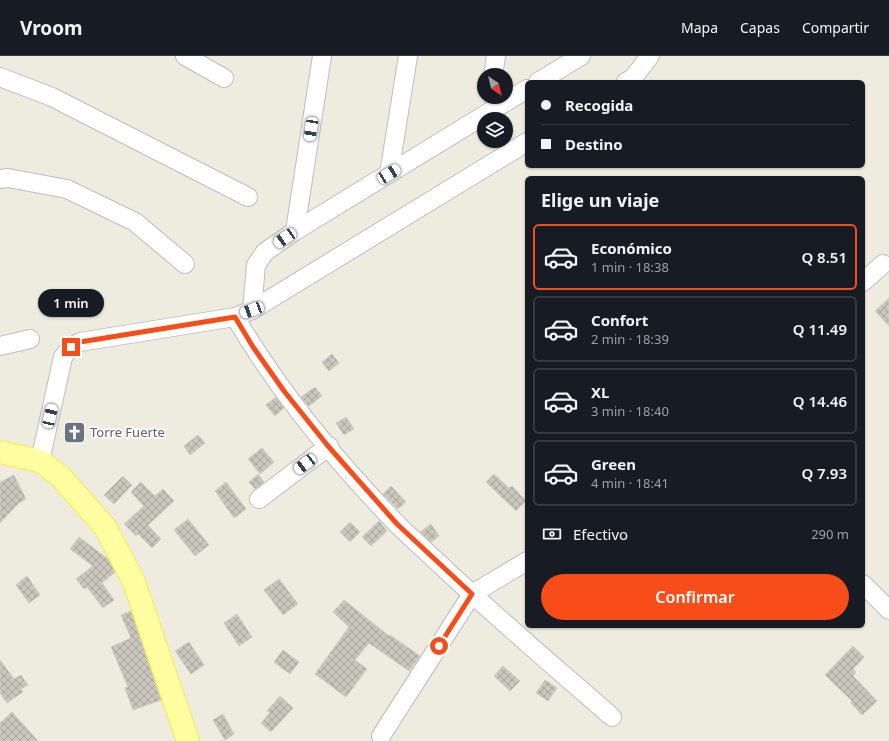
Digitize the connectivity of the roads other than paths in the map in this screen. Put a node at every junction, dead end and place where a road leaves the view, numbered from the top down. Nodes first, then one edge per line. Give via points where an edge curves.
1 (185, 56) edge
2 (322, 56) edge
3 (408, 56) edge
4 (496, 56) edge
5 (581, 56) edge
6 (650, 56) edge
7 (494, 68) edge
8 (0, 77) edge
9 (224, 78) dead end
10 (541, 80) edge
11 (630, 80) edge
12 (525, 90) edge
13 (488, 105) edge
14 (525, 143) edge
15 (389, 174) junction
16 (0, 179) edge
17 (248, 197) dead end
18 (295, 232) junction
19 (185, 264) dead end
20 (882, 264) dead end
21 (865, 280) edge
22 (252, 310) junction
23 (235, 317) junction
24 (30, 338) dead end
25 (0, 346) edge
26 (328, 446) junction
27 (0, 452) edge
28 (40, 461) junction
29 (259, 499) dead end
30 (525, 562) edge
31 (865, 586) edge
32 (472, 594) junction
33 (889, 610) edge
34 (612, 717) dead end
35 (381, 736) dead end
36 (188, 741) edge

1 - 9 street
2 - 18 street
3 - 15 street
4 - 7 street
5 - 10 street
6 - 11 street
8 - 17 street via 52,97
12 - 13 street
13 - 15 street
14 - 22 street
15 - 18 street
16 - 19 street via 8,178 67,189 135,222
18 - 22 street via 265,252 256,265
20 - 21 street
22 - 23 street
23 - 26 street via 284,391
23 - 28 street via 80,342 71,347 63,358
24 - 25 street
26 - 29 street
26 - 32 street via 397,524
27 - 28 main road
28 - 36 main road via 61,477 105,527 134,582
30 - 32 street
31 - 33 street
32 - 34 street
32 - 35 street

